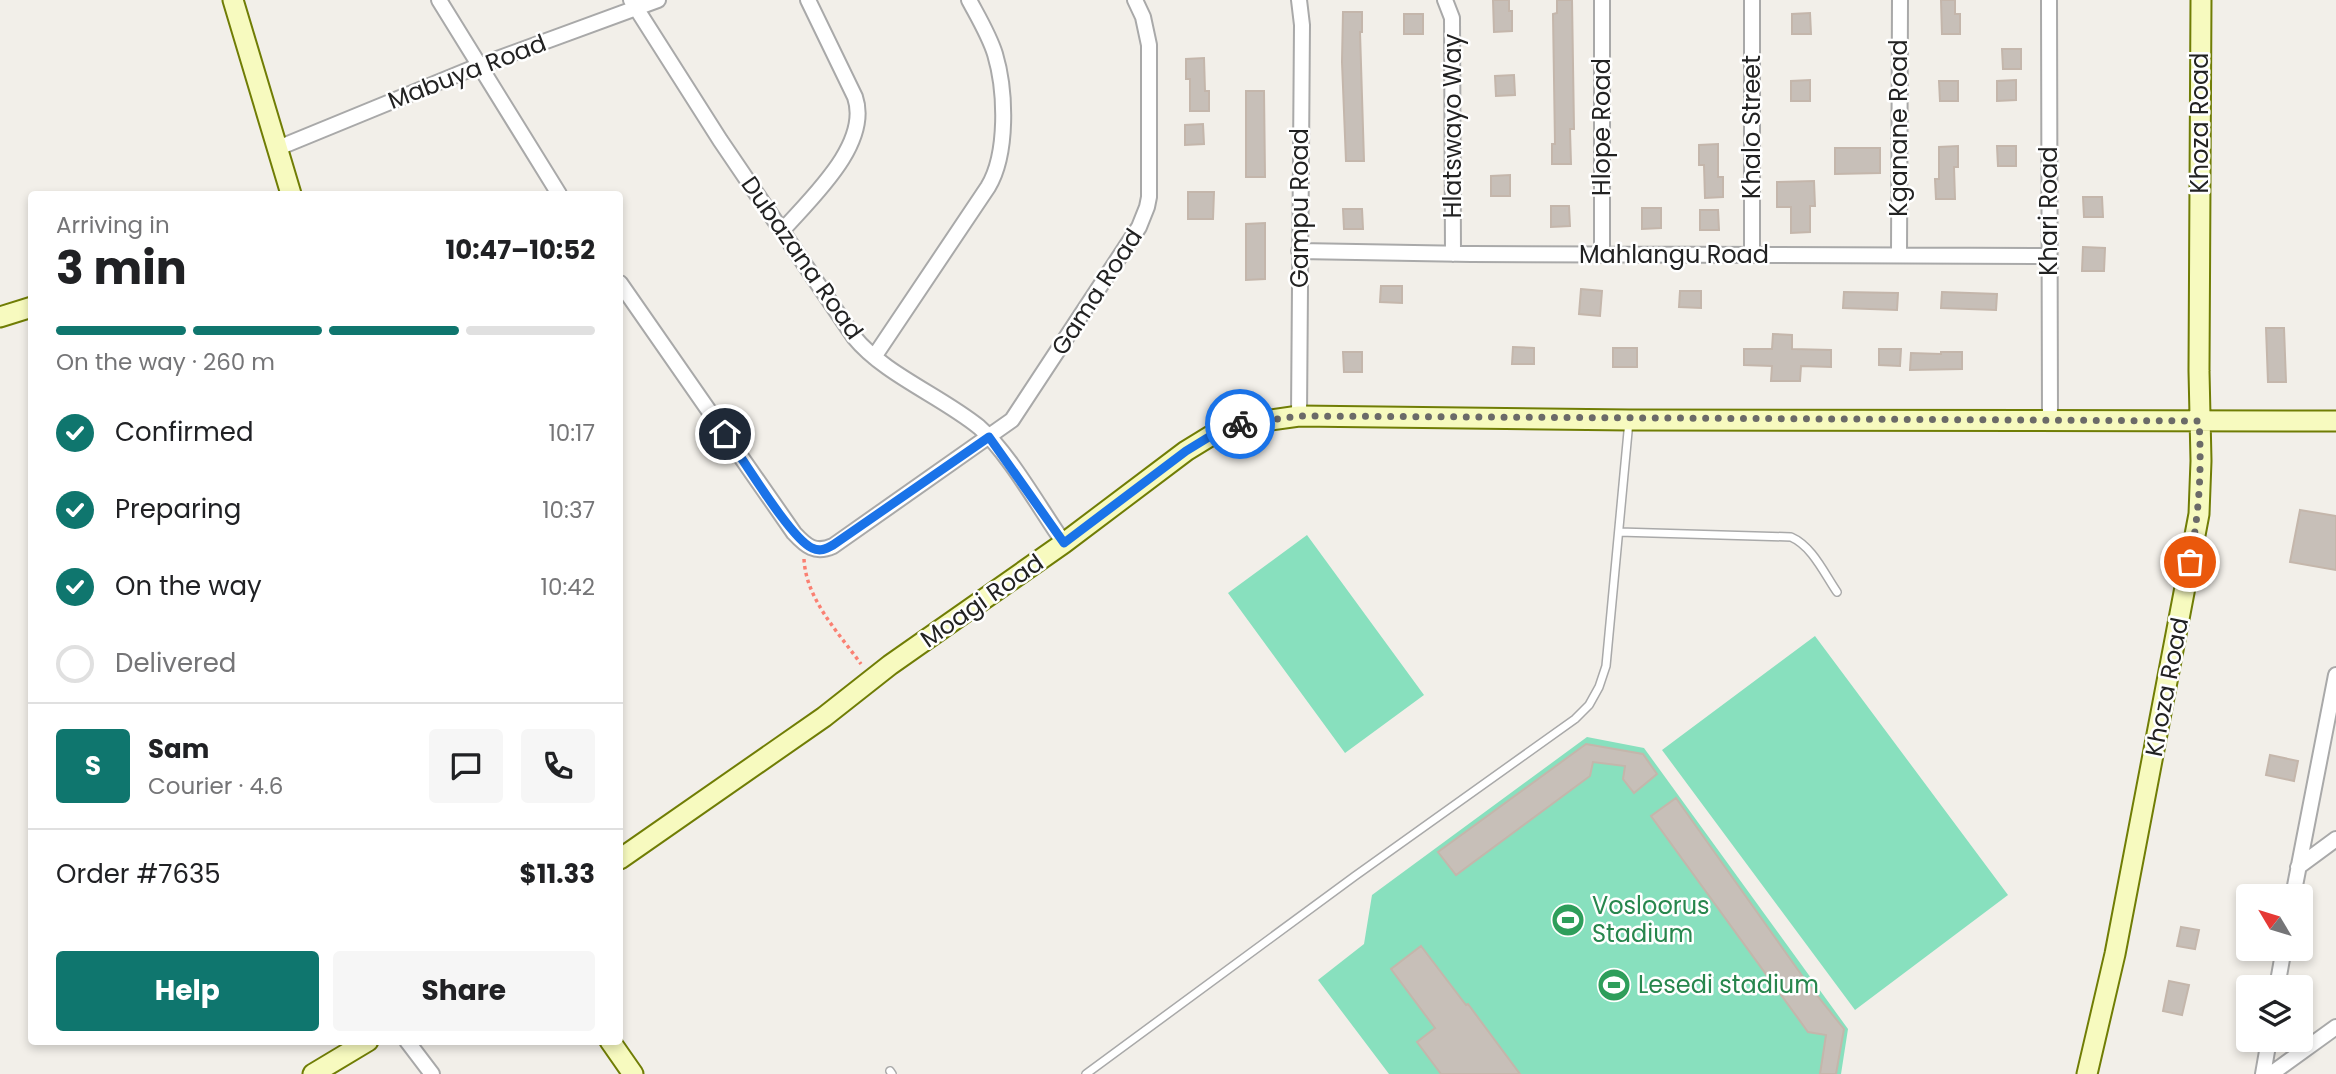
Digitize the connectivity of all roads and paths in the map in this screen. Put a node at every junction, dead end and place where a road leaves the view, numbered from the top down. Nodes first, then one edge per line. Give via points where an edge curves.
1 (233, 0) edge
2 (439, 0) edge
3 (658, 0) edge
4 (808, 0) edge
5 (969, 0) edge
6 (1135, 0) edge
7 (1299, 0) edge
8 (1445, 0) edge
9 (1602, 0) edge
10 (1752, 0) edge
11 (1900, 0) edge
12 (2049, 0) edge
13 (2201, 0) edge
14 (633, 4) edge
15 (478, 66) junction
16 (278, 148) junction
17 (290, 191) edge
18 (557, 191) edge
19 (782, 231) junction
20 (1299, 251) junction
21 (1452, 254) junction
22 (1752, 254) junction
23 (1602, 255) junction
24 (1899, 255) junction
25 (2048, 256) junction
26 (623, 287) edge
27 (28, 308) edge
28 (0, 317) edge
29 (874, 357) junction
30 (1299, 416) junction
31 (1629, 420) junction
32 (2199, 421) junction
33 (2336, 421) edge
34 (2050, 422) junction
35 (989, 437) junction
36 (1619, 533) junction
37 (802, 541) junction
38 (1064, 543) junction
39 (1836, 592) dead end
40 (2336, 675) edge
41 (872, 680) junction
42 (2336, 839) edge
43 (623, 857) edge
44 (2298, 867) junction
45 (2295, 884) edge
46 (2336, 1027) edge
47 (361, 1045) edge
48 (410, 1045) edge
49 (613, 1045) edge
50 (2267, 1052) edge
51 (313, 1074) edge
52 (432, 1074) edge
53 (634, 1074) edge
54 (1086, 1074) edge
55 (2087, 1074) edge
56 (2263, 1074) edge
57 (2271, 1074) edge

1 - 16 street
2 - 15 street
3 - 14 street, Mabuya Road
4 - 19 street via 855,97 859,120 843,157
5 - 29 street via 994,51 1000,79 998,161 988,187
6 - 35 street, Gama Road via 1150,57 1147,207 1136,234 1021,409
7 - 20 street, Gampu Road
8 - 21 street, Hlatswayo Way via 1452,18
9 - 23 street, Hlope Road
10 - 22 street, Khalo Street
11 - 24 street, Kganane Road
12 - 25 street, Khari Road
13 - 32 street, Khoza Road
14 - 15 street, Mabuya Road
14 - 19 street, Dubazana Road
15 - 16 street, Mabuya Road
15 - 18 street
16 - 17 street
19 - 29 street, Dubazana Road via 853,337
20 - 21 street, Mahlangu Road
20 - 30 street, Gampu Road
21 - 23 street, Mahlangu Road
22 - 23 street, Mahlangu Road
22 - 24 street, Mahlangu Road
24 - 25 street, Mahlangu Road
25 - 34 street, Khari Road
26 - 37 street
27 - 28 street
29 - 35 street, Dubazana Road
30 - 31 street, Moagi Road
30 - 38 street, Moagi Road via 1253,421 1217,432
31 - 34 street, Moagi Road
31 - 36 lane
32 - 33 street, Moagi Road
32 - 34 street, Moagi Road
32 - 55 street, Khoza Road via 2199,514 2115,954
35 - 37 street, Gama Road via 833,545 815,550
35 - 38 street, Dubazana Road
36 - 39 lane via 1791,537 1808,550
36 - 54 lane via 1606,666 1589,705
37 - 41 path via 810,592
38 - 41 street, Moagi Road
40 - 44 street
41 - 43 street, Moagi Road
42 - 44 street
44 - 45 street
46 - 57 street
47 - 51 street
48 - 52 street
49 - 53 street
50 - 56 street

